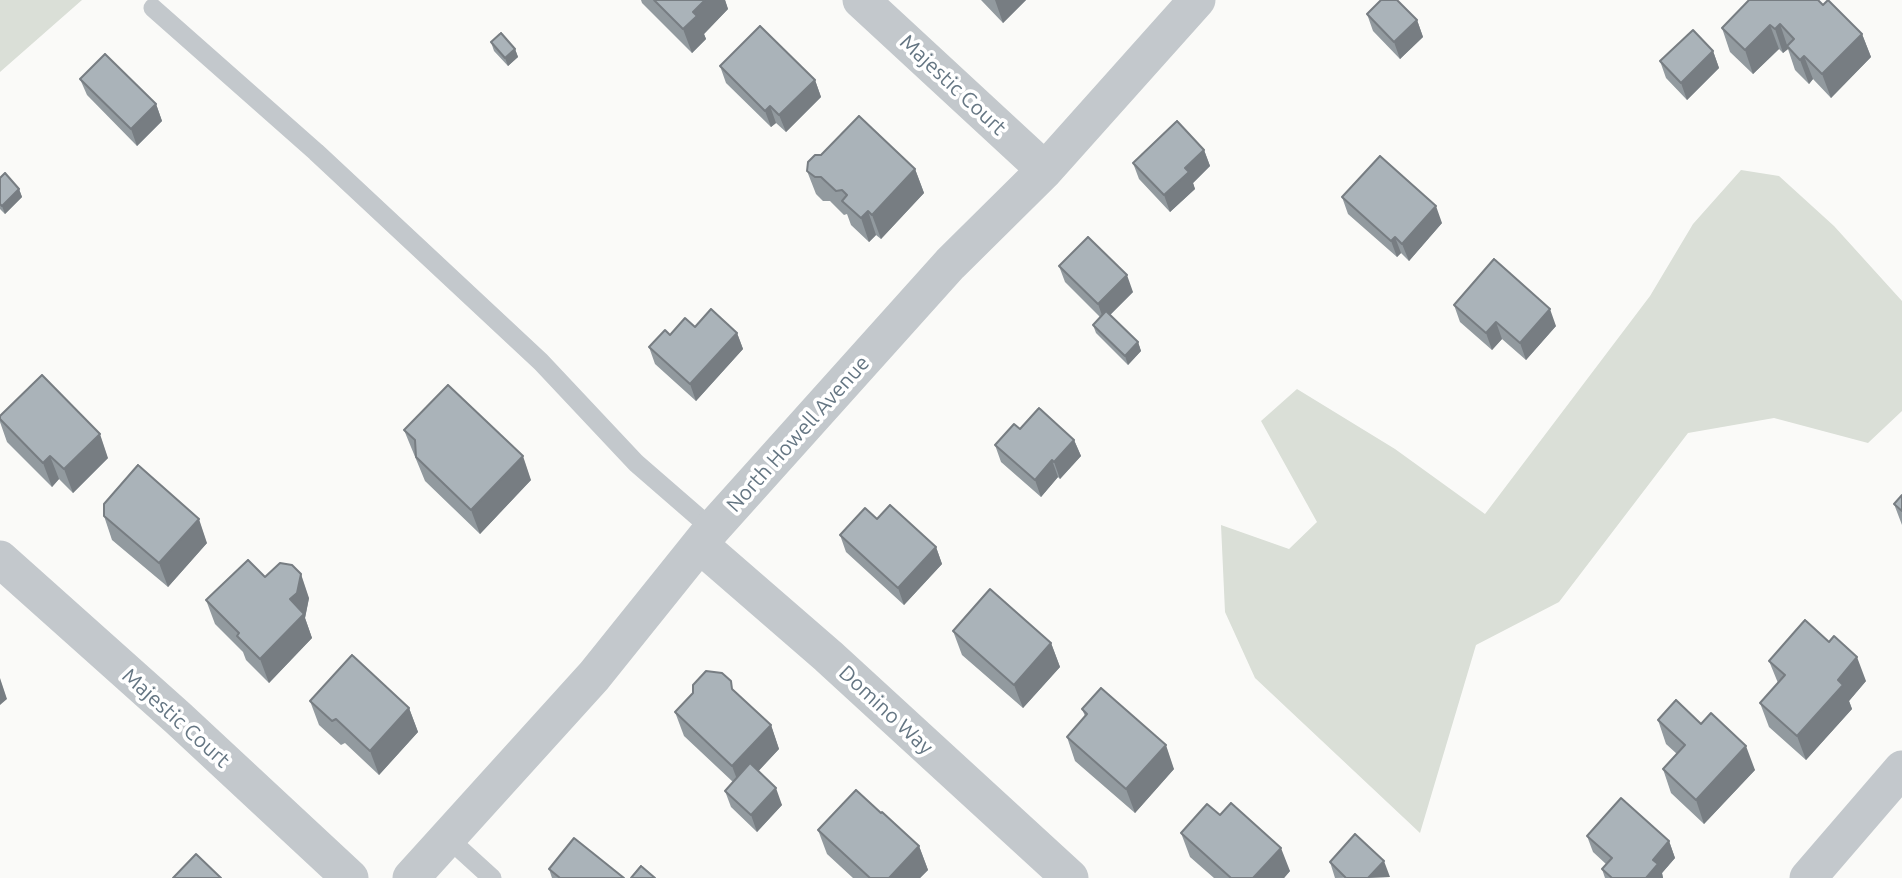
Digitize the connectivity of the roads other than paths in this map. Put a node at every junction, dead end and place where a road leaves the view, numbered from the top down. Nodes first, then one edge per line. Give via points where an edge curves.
1 (861, 0) edge
2 (1197, 0) edge
3 (153, 8) dead end
4 (1045, 170) junction
5 (706, 537) junction
6 (0, 559) edge
7 (1902, 769) edge
8 (448, 838) junction
9 (350, 878) edge
10 (411, 878) edge
11 (492, 878) edge
12 (1070, 878) edge
13 (1808, 878) edge

1 - 4 street, Majestic Court
2 - 4 street, North Howell Avenue
3 - 5 lane via 541,362
4 - 5 street, North Howell Avenue via 950,264
5 - 8 street, North Howell Avenue via 594,676
5 - 12 street, Domino Way
6 - 9 street, Majestic Court
7 - 13 street
8 - 10 street, North Howell Avenue
8 - 11 lane

